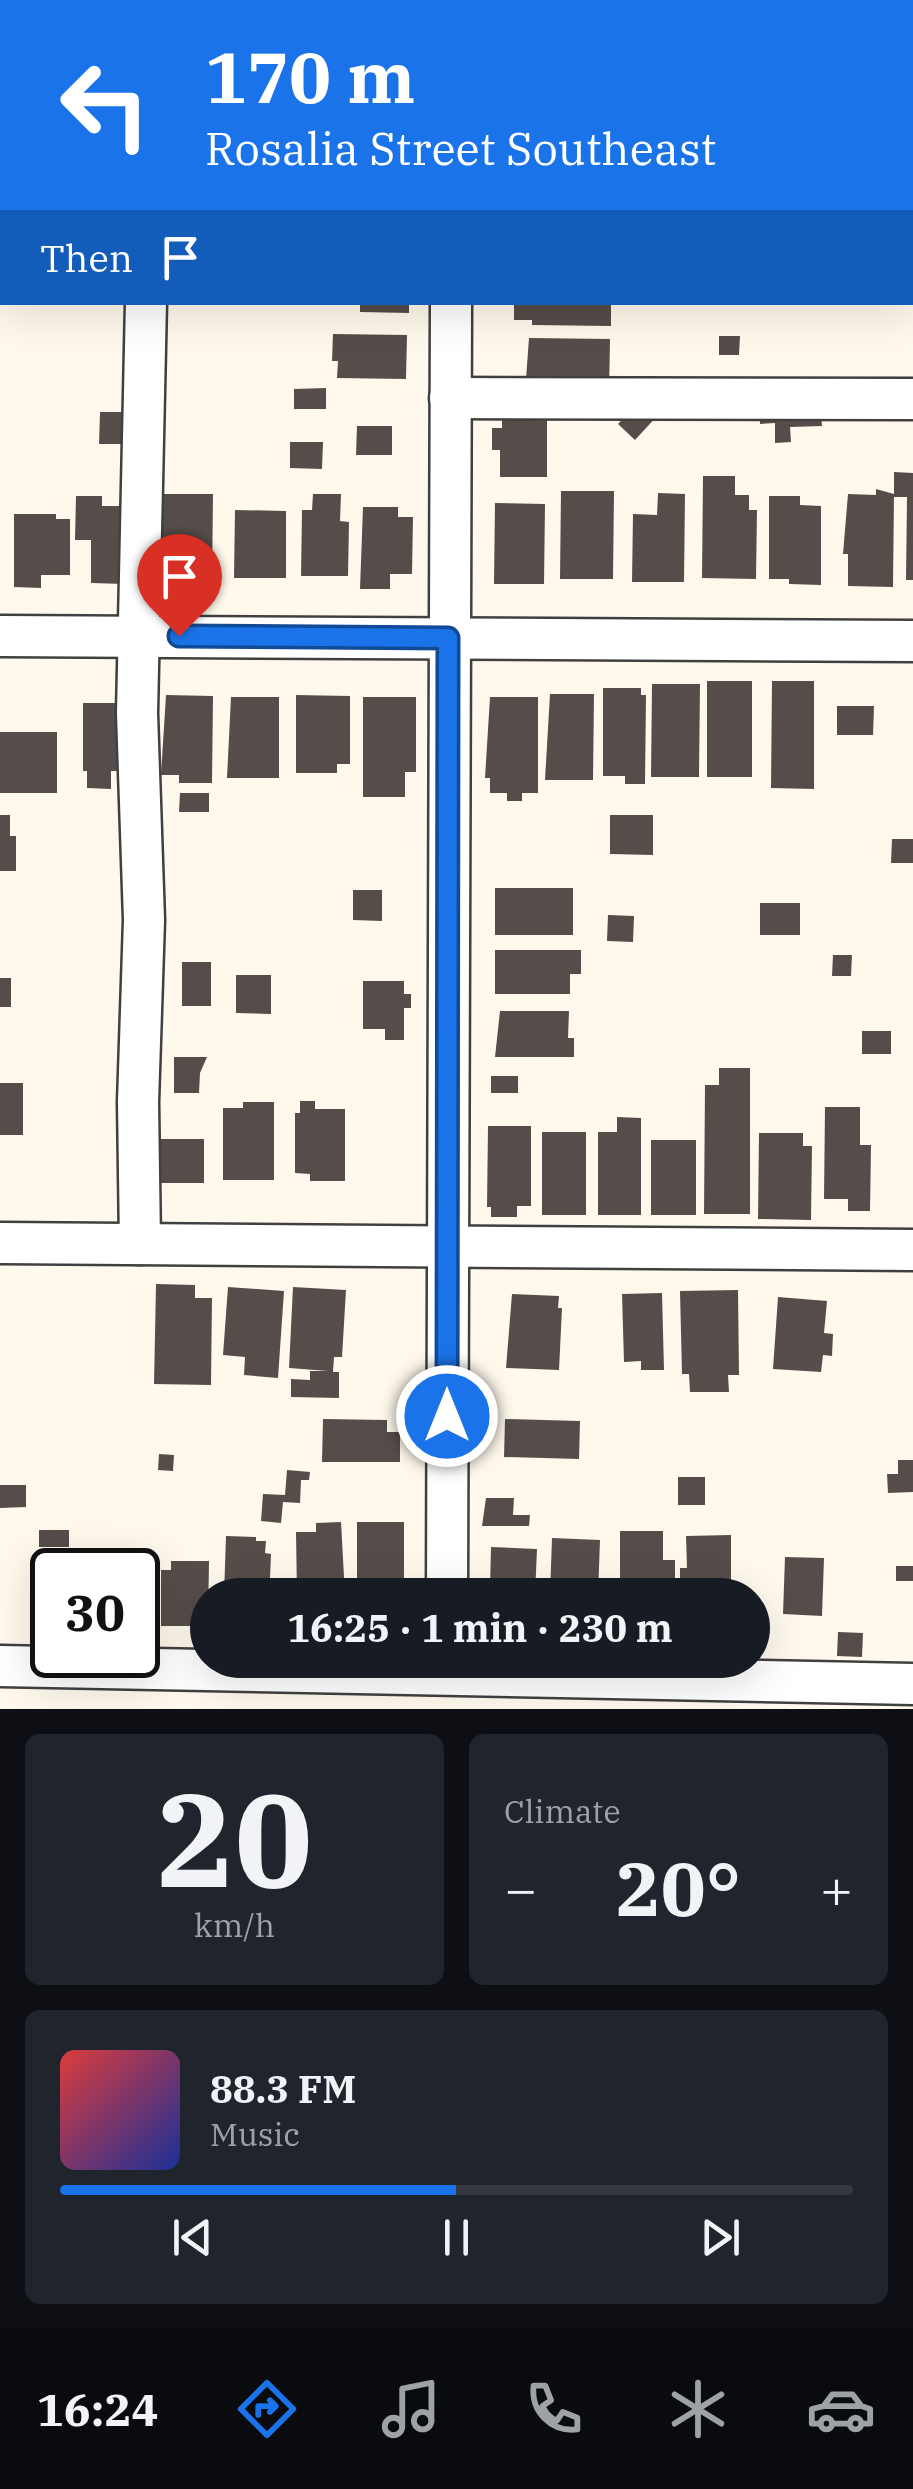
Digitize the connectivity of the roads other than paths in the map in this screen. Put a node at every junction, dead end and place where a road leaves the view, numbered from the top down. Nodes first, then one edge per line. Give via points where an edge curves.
1 (146, 305) edge
2 (451, 305) edge
3 (450, 398) junction
4 (913, 399) edge
5 (0, 636) edge
6 (140, 636) junction
7 (448, 638) junction
8 (913, 641) edge
9 (0, 1242) edge
10 (140, 1244) junction
11 (448, 1246) junction
12 (913, 1250) edge
13 (446, 1578) edge
14 (0, 1666) edge
15 (446, 1681) edge
16 (913, 1684) edge

1 - 6 street
2 - 3 street
3 - 4 street
3 - 7 street
5 - 6 street
6 - 7 street
6 - 10 street
7 - 8 street
7 - 11 street
9 - 10 street
10 - 11 street
11 - 12 street
11 - 13 street
14 - 15 street
15 - 16 street

